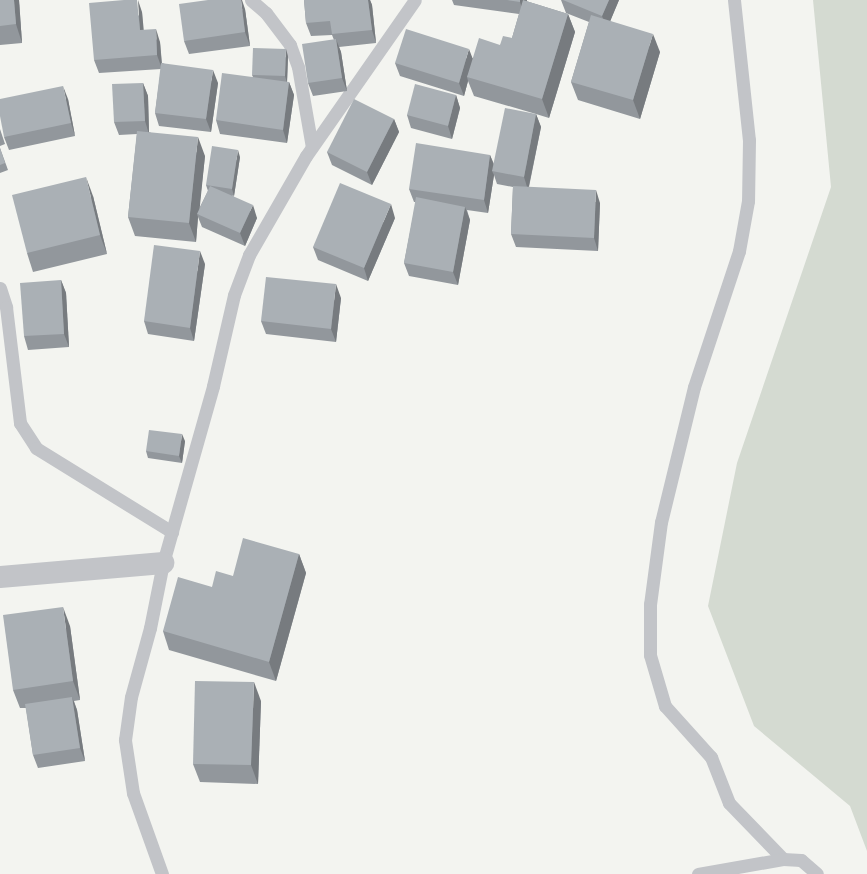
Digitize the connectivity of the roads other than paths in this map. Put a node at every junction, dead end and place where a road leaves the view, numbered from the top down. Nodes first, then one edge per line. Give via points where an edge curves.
1 (251, 0) edge
2 (414, 0) edge
3 (734, 0) edge
4 (312, 147) junction
5 (0, 288) edge
6 (172, 532) junction
7 (163, 563) junction
8 (0, 577) edge
9 (783, 859) junction
10 (162, 874) edge
11 (698, 874) edge
12 (817, 874) edge

1 - 4 lane via 266,13 290,45 298,67
2 - 4 lane
3 - 9 lane via 749,140 748,201 739,252 694,387 661,522 650,604 650,655 665,706 712,757 729,803
4 - 6 lane via 249,255 234,295 213,386
5 - 6 lane via 6,307 20,423 36,448
6 - 7 lane
7 - 8 street
7 - 10 lane via 150,628 131,698 125,740 133,793
9 - 11 lane
9 - 12 lane via 801,860

